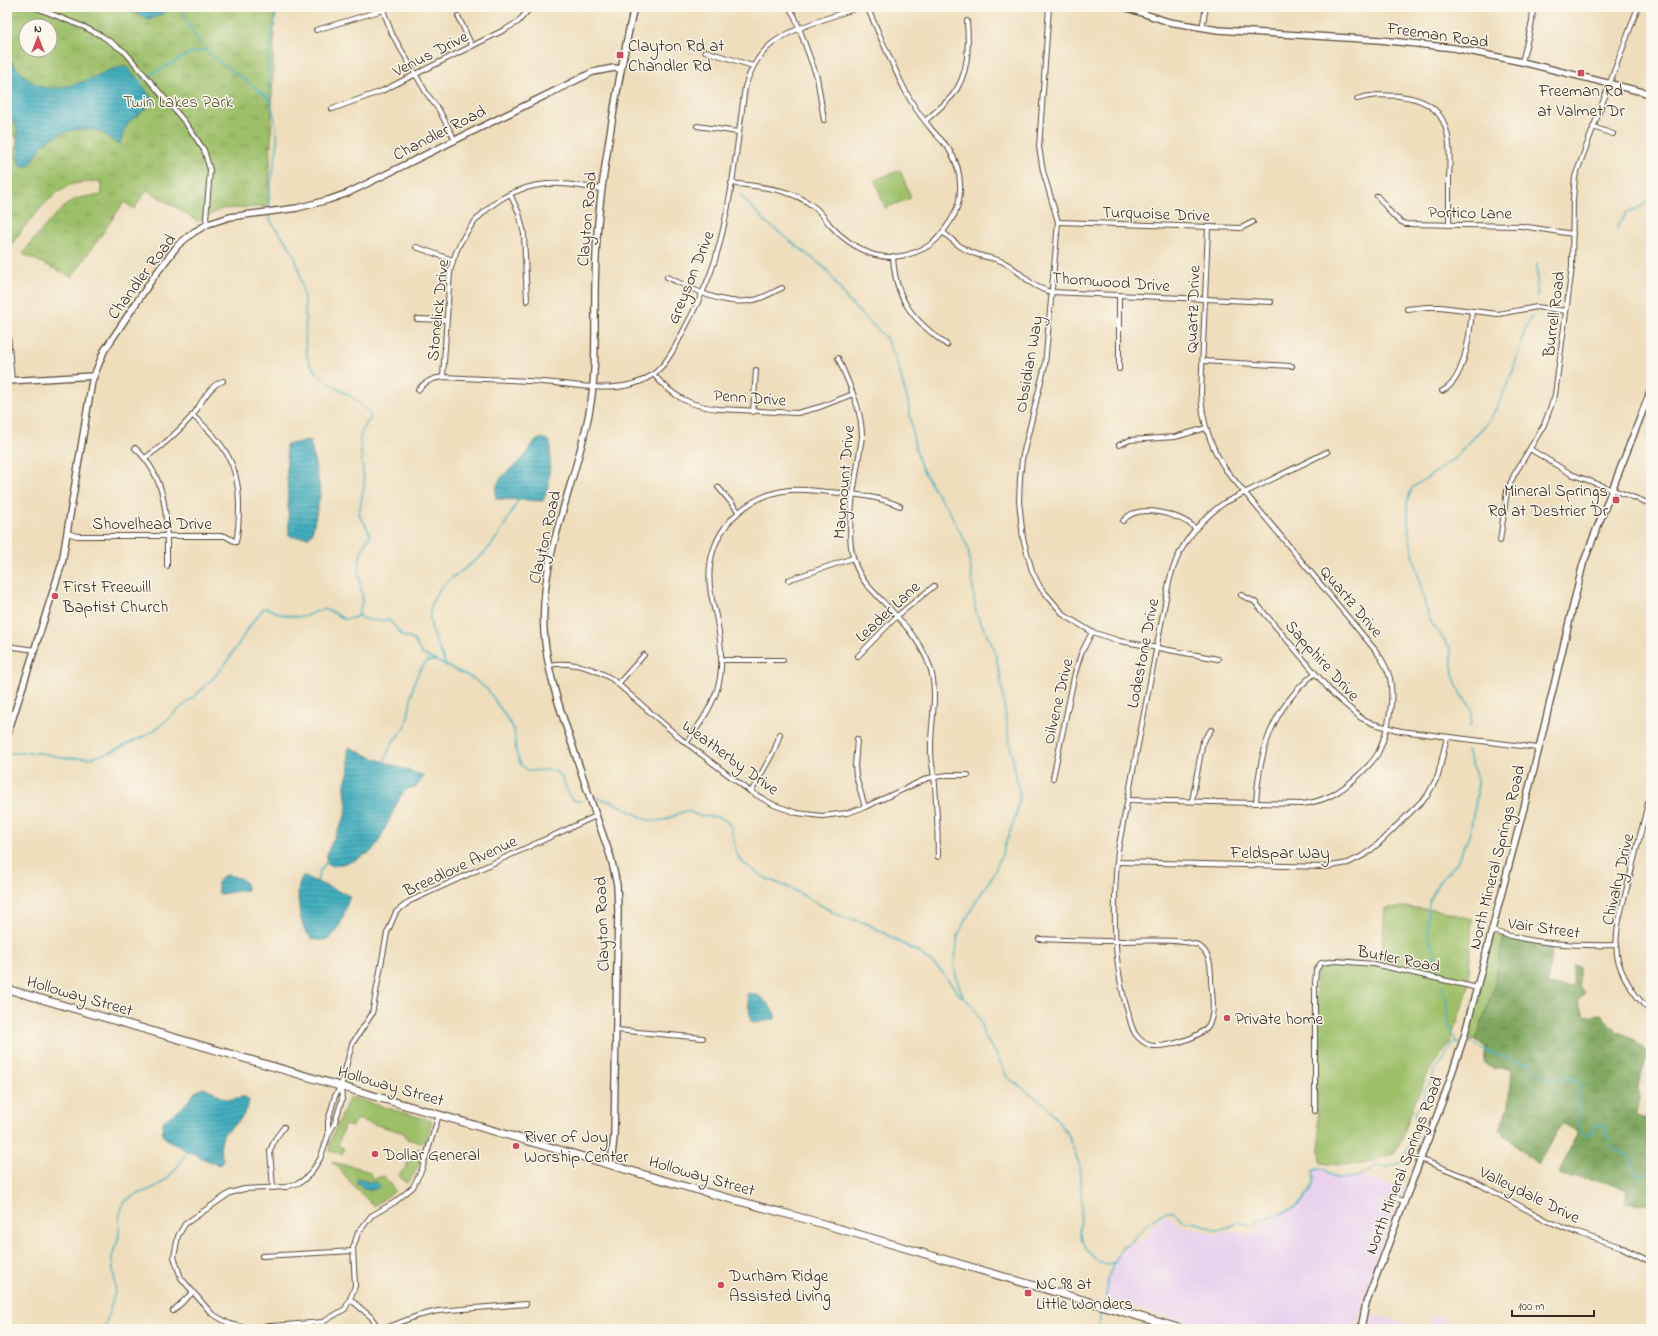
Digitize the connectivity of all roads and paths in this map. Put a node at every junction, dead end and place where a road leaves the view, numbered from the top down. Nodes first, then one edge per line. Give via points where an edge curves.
1 (34, 7) edge
2 (532, 7) edge
3 (634, 7) edge
4 (789, 7) edge
5 (860, 7) edge
6 (868, 7) edge
7 (1049, 7) edge
8 (1124, 7) edge
9 (1206, 7) edge
10 (1533, 7) edge
11 (1638, 7) edge
12 (382, 8) edge
13 (458, 16) dead end
14 (967, 21) dead end
15 (799, 28) junction
16 (1202, 28) junction
17 (316, 30) dead end
18 (472, 46) junction
19 (705, 51) dead end
20 (1522, 62) junction
21 (753, 66) junction
22 (621, 69) junction
23 (416, 74) junction
24 (1609, 84) junction
25 (1651, 94) edge
26 (1357, 99) dead end
27 (332, 109) dead end
28 (824, 120) dead end
29 (925, 121) junction
30 (697, 126) dead end
31 (1593, 127) junction
32 (738, 132) junction
33 (1613, 134) dead end
34 (455, 140) junction
35 (731, 183) junction
36 (602, 189) junction
37 (510, 194) junction
38 (1377, 196) dead end
39 (1058, 222) junction
40 (1252, 222) dead end
41 (208, 224) junction
42 (1449, 225) junction
43 (1208, 228) junction
44 (943, 232) junction
45 (1573, 234) junction
46 (416, 247) dead end
47 (893, 256) junction
48 (453, 260) junction
49 (667, 277) dead end
50 (8, 288) edge
51 (782, 288) dead end
52 (1053, 292) junction
53 (702, 293) junction
54 (1119, 296) junction
55 (1205, 299) junction
56 (527, 301) dead end
57 (1271, 302) dead end
58 (1407, 309) dead end
59 (1472, 311) junction
60 (1566, 311) junction
61 (417, 319) dead end
62 (446, 320) junction
63 (947, 345) dead end
64 (838, 358) dead end
65 (1203, 361) junction
66 (1292, 366) dead end
67 (1120, 369) dead end
68 (756, 370) dead end
69 (654, 375) junction
70 (94, 376) junction
71 (444, 377) junction
72 (223, 380) dead end
73 (9, 381) edge
74 (593, 387) junction
75 (418, 390) dead end
76 (1651, 390) edge
77 (1442, 391) dead end
78 (853, 394) junction
79 (753, 412) junction
80 (192, 415) junction
81 (1206, 428) junction
82 (1119, 445) dead end
83 (135, 448) dead end
84 (1530, 449) junction
85 (1327, 452) dead end
86 (145, 458) junction
87 (718, 487) dead end
88 (1612, 490) junction
89 (1245, 493) junction
90 (854, 494) junction
91 (1651, 504) edge
92 (900, 506) dead end
93 (739, 512) junction
94 (1124, 521) dead end
95 (1195, 528) junction
96 (67, 533) junction
97 (167, 536) junction
98 (1500, 541) dead end
99 (853, 558) junction
100 (167, 566) dead end
101 (788, 580) dead end
102 (934, 586) dead end
103 (1241, 595) dead end
104 (897, 616) junction
105 (1092, 632) junction
106 (7, 646) edge
107 (1156, 648) junction
108 (35, 650) junction
109 (644, 655) dead end
110 (858, 656) dead end
111 (1218, 659) dead end
112 (722, 660) junction
113 (783, 660) dead end
114 (549, 665) junction
115 (1314, 674) junction
116 (618, 684) junction
117 (1387, 728) junction
118 (1210, 730) dead end
119 (780, 734) dead end
120 (7, 736) edge
121 (1447, 737) junction
122 (857, 739) dead end
123 (686, 743) junction
124 (1538, 748) junction
125 (968, 775) dead end
126 (934, 777) junction
127 (1053, 778) dead end
128 (1651, 791) edge
129 (752, 792) junction
130 (1128, 800) junction
131 (1192, 801) junction
132 (1256, 802) junction
133 (865, 807) junction
134 (596, 816) junction
135 (938, 857) dead end
136 (1117, 862) junction
137 (1492, 932) junction
138 (1039, 939) dead end
139 (1116, 941) junction
140 (1617, 945) junction
141 (1478, 988) junction
142 (7, 989) edge
143 (1651, 1012) edge
144 (616, 1030) junction
145 (703, 1038) dead end
146 (341, 1086) junction
147 (1315, 1110) dead end
148 (439, 1114) junction
149 (284, 1127) dead end
150 (328, 1136) junction
151 (1420, 1159) junction
152 (611, 1164) junction
153 (273, 1188) junction
154 (1392, 1197) dead end
155 (1404, 1201) junction
156 (353, 1251) junction
157 (262, 1256) dead end
158 (1651, 1262) edge
159 (193, 1292) junction
160 (350, 1299) junction
161 (526, 1304) dead end
162 (173, 1311) dead end
163 (379, 1329) edge
164 (383, 1329) edge
165 (1182, 1329) edge
166 (1361, 1329) edge

1 - 41 street via 84,27 125,52 185,122 204,150 211,176 206,219
2 - 18 street, Venus Drive via 511,26
3 - 22 street, Clayton Road
4 - 15 street
5 - 15 street, Greyson Drive
6 - 29 street via 904,89
7 - 39 street, Obsidian Way via 1039,147 1043,171
8 - 16 street, Freeman Road via 1158,19
9 - 16 street
10 - 20 street
11 - 24 street, Burrell Road
12 - 17 street
12 - 23 street via 392,34
13 - 18 street
14 - 29 street via 967,60 963,77 952,96
15 - 21 street, Greyson Drive via 774,41
15 - 28 street via 818,77
16 - 20 street, Freeman Road via 1419,43
18 - 23 street, Venus Drive
19 - 21 street
20 - 24 street, Freeman Road
21 - 32 street, Greyson Drive via 745,87
22 - 34 street, Chandler Road via 593,72
22 - 36 street, Clayton Road
23 - 27 street, Venus Drive via 374,95
23 - 34 street
24 - 25 street, Freeman Road
24 - 31 street, Burrell Road
26 - 42 street via 1368,95 1404,97 1419,100 1439,115 1449,136
29 - 44 street via 950,151 959,174 958,207
30 - 32 street
31 - 33 street
31 - 45 street, Burrell Road via 1575,177
32 - 35 street, Greyson Drive
34 - 41 street, Chandler Road via 364,186 328,200 288,210 230,217
35 - 47 street via 794,195 813,206 854,246 874,255
35 - 53 street, Greyson Drive via 725,224 715,261
36 - 37 street, Stonelick Drive via 548,184 524,188
36 - 74 street, Clayton Road via 596,258
37 - 48 street, Stonelick Drive via 490,206 473,223 458,245
37 - 56 street via 521,219 524,234
38 - 42 street, Portico Lane via 1401,222 1416,225
39 - 43 street, Turquoise Drive
39 - 52 street, Obsidian Way
40 - 43 street, Turquoise Drive via 1241,228
41 - 70 street, Chandler Road via 184,240 164,262 107,347
42 - 45 street, Portico Lane via 1521,226
43 - 55 street, Quartz Drive
44 - 47 street via 923,249 908,255
44 - 52 street, Thornwood Drive via 967,251 1004,262 1031,284
45 - 60 street, Burrell Road
46 - 48 street
47 - 63 street via 898,286 909,311 919,323
48 - 62 street, Stonelick Drive
49 - 53 street
50 - 73 street
51 - 53 street via 757,299 745,301 721,299
52 - 54 street, Thornwood Drive
52 - 105 street, Obsidian Way via 1045,365 1020,471 1020,520 1027,558 1040,587 1064,615
53 - 69 street, Greyson Drive via 673,352 664,367
54 - 55 street, Thornwood Drive
54 - 67 street
55 - 57 street, Thornwood Drive
55 - 65 street, Quartz Drive
58 - 59 street via 1427,307
59 - 60 street via 1498,314 1537,307
59 - 77 street via 1465,358 1452,383
60 - 84 street, Burrell Road via 1553,405
61 - 62 street
62 - 71 street, Stonelick Drive
64 - 78 street, Maymount Drive
65 - 66 street
65 - 81 street, Quartz Drive via 1201,401
68 - 79 street
69 - 74 street, Greyson Drive via 628,386
69 - 79 street, Penn Drive via 673,394 689,403 710,408
70 - 73 street
70 - 96 street, Chandler Road
71 - 74 street, Greyson Drive
71 - 75 street, Greyson Drive via 431,379
72 - 80 street via 213,386
74 - 114 street, Clayton Road via 585,432 546,580 544,622
76 - 88 street, North Mineral Springs Road
78 - 79 street, Penn Drive via 797,413
78 - 90 street, Maymount Drive via 862,428
80 - 86 street via 172,437
80 - 97 street, Shovelhead Drive via 218,439 236,472 239,490 239,527 236,542 225,536
81 - 82 street via 1175,437 1130,440
81 - 89 street, Quartz Drive via 1221,462
83 - 86 street
84 - 88 street via 1571,474
84 - 98 street, Burrell Road via 1514,475 1508,491
85 - 89 street, Lodestone Drive
86 - 97 street via 162,491 166,507
87 - 93 street
88 - 91 street
88 - 124 street, North Mineral Springs Road via 1583,564
89 - 95 street, Lodestone Drive via 1224,503
89 - 117 street, Quartz Drive via 1382,659 1388,672 1392,694
90 - 92 street via 879,498
90 - 93 street via 802,490 778,492 758,499
90 - 99 street, Maymount Drive via 849,528
93 - 112 street via 719,537 709,569 710,591 720,634
94 - 95 street via 1127,517 1137,514 1169,514 1188,521
95 - 107 street, Lodestone Drive via 1185,542 1173,568
96 - 97 street, Shovelhead Drive via 77,536
96 - 108 street, Chandler Road via 62,563
97 - 100 street
99 - 101 street
99 - 104 street, Maymount Drive via 868,587
102 - 104 street, Leader Lane
103 - 115 street, Sapphire Drive via 1255,602
104 - 110 street, Leader Lane
104 - 126 street, Maymount Drive via 921,648 930,669 934,696 931,751
105 - 107 street, Obsidian Way
105 - 127 street, Oilvene Drive via 1075,673
106 - 108 street
107 - 111 street, Obsidian Way
107 - 130 street, Lodestone Drive
108 - 120 street, Chandler Road
109 - 116 street
112 - 113 street
112 - 123 street via 715,697 704,720
114 - 116 street, Weatherby Drive via 582,666 602,673
114 - 134 street, Clayton Road via 557,699
115 - 117 street, Sapphire Drive via 1350,710 1361,718
115 - 132 street via 1288,699 1271,728 1264,752
116 - 123 street, Weatherby Drive
117 - 121 street, Sapphire Drive
117 - 132 street, Quartz Drive via 1373,760 1348,785 1331,797 1302,804
118 - 131 street via 1203,741
119 - 129 street
121 - 124 street, Sapphire Drive
121 - 136 street, Feldspar Way via 1438,776 1427,796 1372,849 1348,862 1325,867
122 - 133 street via 855,766
123 - 129 street, Weatherby Drive
124 - 137 street, North Mineral Springs Road
125 - 126 street, Weatherby Drive
126 - 133 street, Weatherby Drive via 918,781
126 - 135 street
128 - 140 street, Chivalry Drive via 1620,915
129 - 133 street, Weatherby Drive via 786,810 810,815 847,813
130 - 131 street, Quartz Drive
130 - 136 street, Lodestone Drive
131 - 132 street, Quartz Drive
134 - 144 street, Clayton Road via 613,865 618,894
134 - 146 street, Breedlove Avenue via 410,902 396,912 385,940 372,1014 354,1041
136 - 139 street, Lodestone Drive
137 - 140 street, Vair Street via 1550,944
137 - 141 street, North Mineral Springs Road
138 - 139 street, Lodestone Drive
139 - 139 street, Lodestone Drive via 1118,975 1133,1029 1138,1038 1147,1044 1161,1046 1202,1034 1211,1021 1212,1009 1210,965 1203,949 1184,942
140 - 143 street, Chivalry Drive via 1623,973
141 - 147 street, Butler Road via 1374,964 1336,961 1321,963 1316,970 1315,983
141 - 151 street, North Mineral Springs Road via 1461,1048
142 - 146 highway, Holloway Street
144 - 145 street
144 - 152 street, Clayton Road
146 - 148 highway, Holloway Street
146 - 150 street via 342,1100
146 - 150 street via 334,1096 328,1121
148 - 152 highway, Holloway Street
148 - 156 street via 422,1169 413,1187 366,1221 358,1233
149 - 153 street via 270,1151
150 - 153 street via 320,1159 310,1174 300,1182
151 - 155 street, North Mineral Springs Road
151 - 158 street, Valleydale Drive via 1468,1178 1548,1222 1626,1249
152 - 165 highway, Holloway Street
153 - 159 street via 230,1193 185,1224 178,1236 174,1257 181,1278
154 - 155 street
155 - 166 street, North Mineral Springs Road via 1366,1303
156 - 157 street
156 - 160 street via 355,1286
159 - 160 street via 212,1314 230,1324 245,1328 323,1322 345,1309
159 - 162 street
160 - 163 street via 371,1317
161 - 164 street via 438,1311

